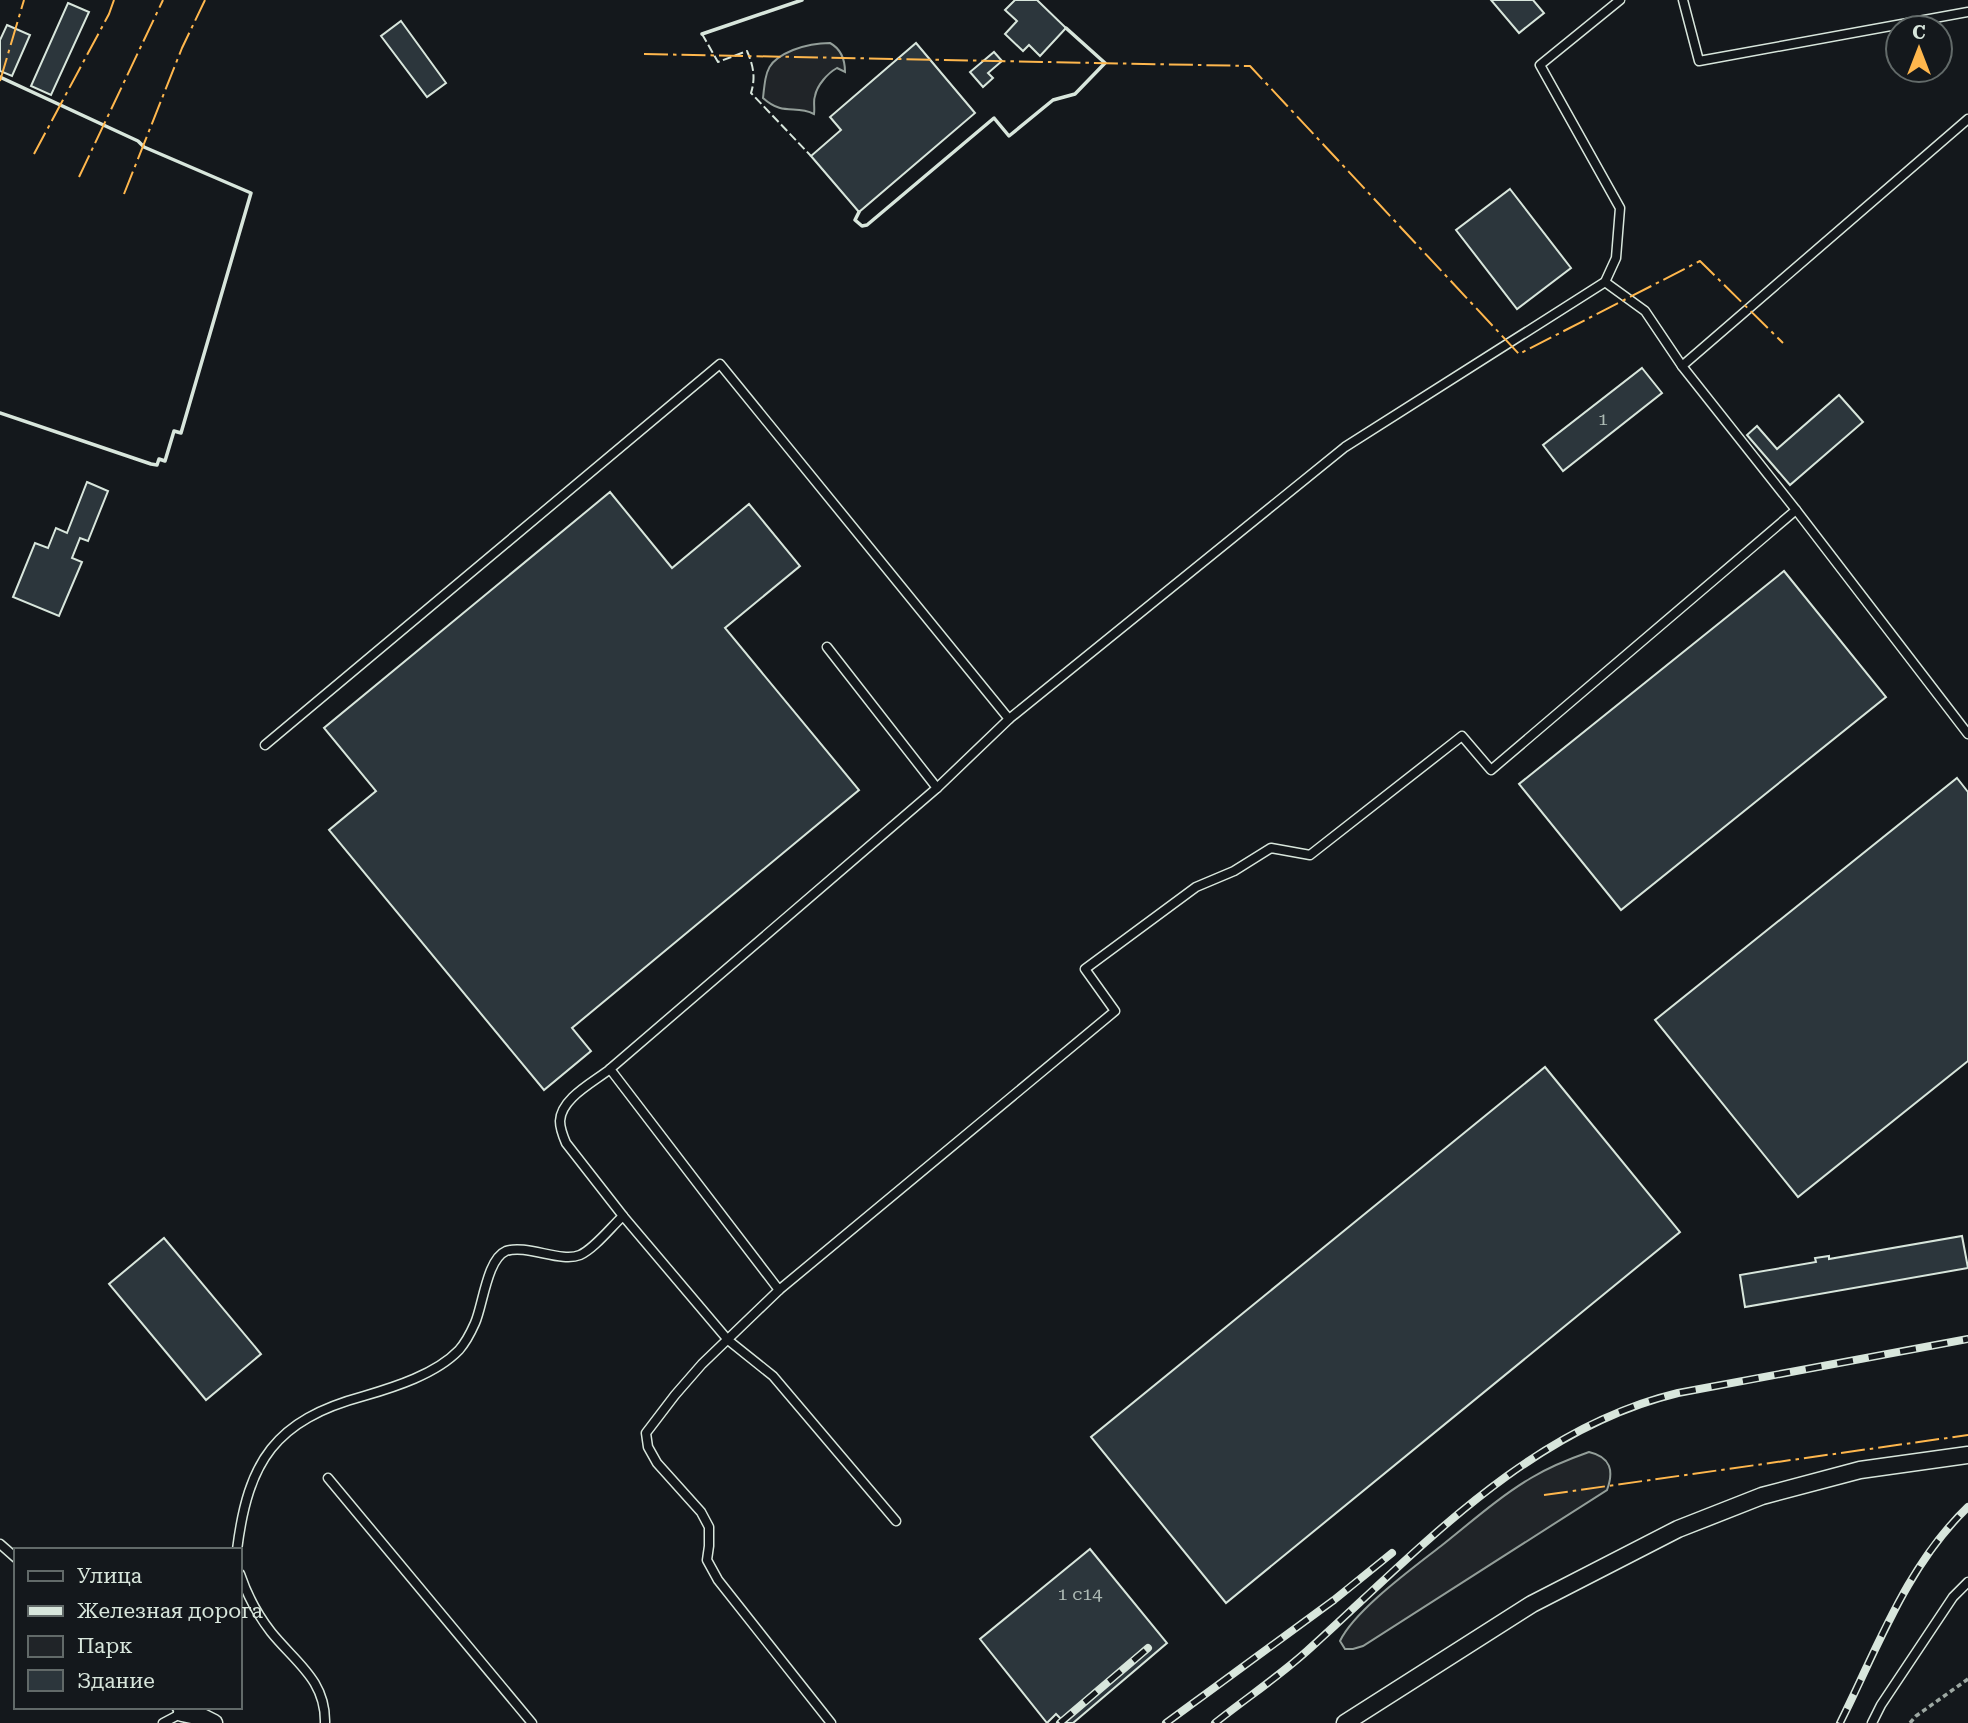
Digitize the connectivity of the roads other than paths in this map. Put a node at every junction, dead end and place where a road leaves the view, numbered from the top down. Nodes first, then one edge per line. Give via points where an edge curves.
1 (1620, 0) edge
2 (1683, 0) edge
3 (1968, 12) edge
4 (1968, 119) edge
5 (1605, 282) junction
6 (1682, 366) junction
7 (1796, 510) junction
8 (827, 647) dead end
9 (1009, 719) junction
10 (1968, 734) edge
11 (265, 745) dead end
12 (937, 788) junction
13 (610, 1069) junction
14 (623, 1216) junction
15 (779, 1290) junction
16 (728, 1339) junction
17 (1968, 1455) edge
18 (328, 1478) dead end
19 (896, 1521) dead end
20 (0, 1544) edge
21 (237, 1548) edge
22 (14, 1556) edge
23 (242, 1580) edge
24 (1968, 1582) edge
25 (179, 1710) edge
26 (163, 1723) edge
27 (214, 1723) edge
28 (325, 1723) edge
29 (532, 1723) edge
30 (831, 1723) edge
31 (1345, 1723) edge
32 (1872, 1723) edge

1 - 5 lane via 1540,65 1620,208 1616,258
2 - 3 lane via 1699,61
4 - 6 lane
5 - 6 lane via 1645,311
5 - 9 lane via 1345,447
6 - 7 lane
7 - 10 lane
7 - 15 lane via 1490,770 1462,736 1310,855 1271,848 1196,887 1085,969 1115,1011
8 - 12 lane
9 - 11 lane via 720,364
9 - 12 lane
12 - 13 lane
13 - 14 lane via 572,1098 560,1119 561,1131
13 - 15 lane
14 - 16 lane
14 - 21 lane via 579,1255 506,1252 494,1262 476,1322 458,1350 395,1387 337,1403 275,1442 252,1480
15 - 16 lane
16 - 19 lane via 774,1376
16 - 30 lane via 646,1433 648,1447 709,1527 707,1560 718,1580
17 - 31 street via 1860,1470 1762,1496 1678,1529 1532,1604
18 - 29 lane
20 - 22 lane
23 - 28 lane via 258,1614 320,1691
24 - 32 lane via 1953,1597
25 - 26 lane
25 - 27 street

